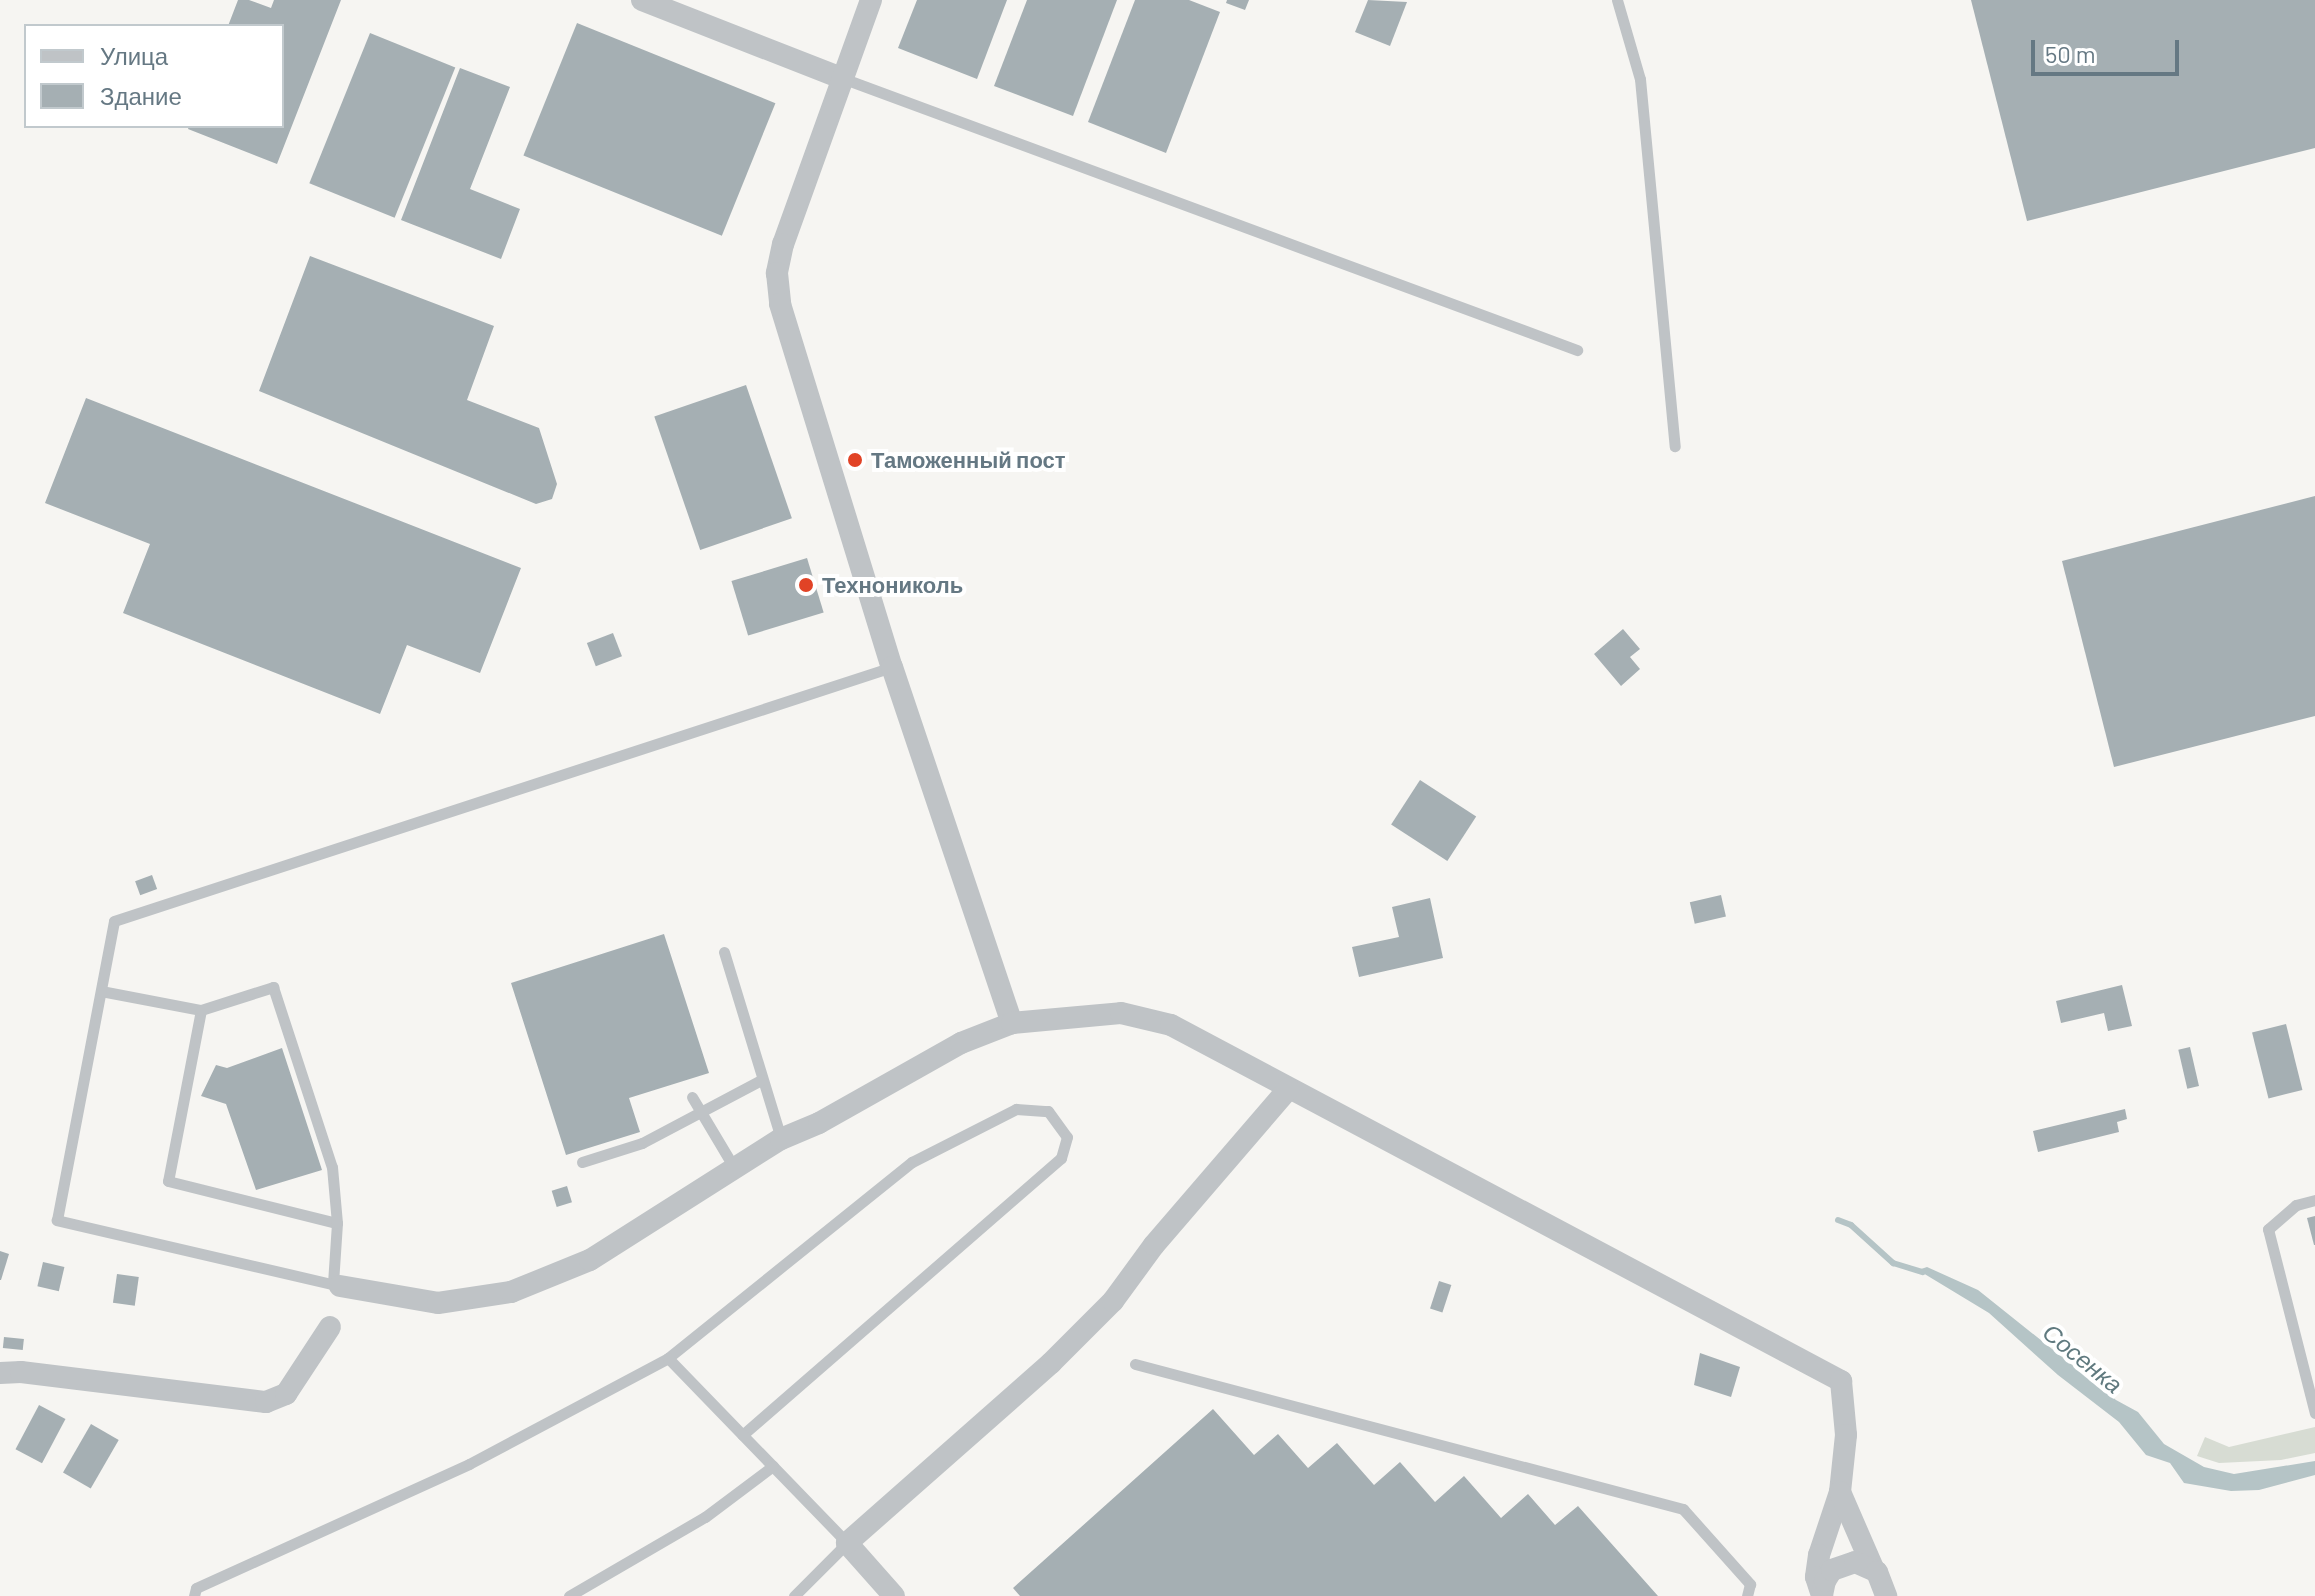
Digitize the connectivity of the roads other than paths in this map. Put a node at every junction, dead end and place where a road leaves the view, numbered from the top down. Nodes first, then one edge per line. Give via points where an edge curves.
1 (642, 0) edge
2 (871, 0) edge
3 (1617, 0) edge
4 (841, 78) junction
5 (1577, 350) dead end
6 (1675, 446) dead end
7 (892, 667) junction
8 (724, 952) dead end
9 (101, 991) junction
10 (201, 1010) junction
11 (1012, 1023) junction
12 (761, 1080) junction
13 (1288, 1089) junction
14 (692, 1097) dead end
15 (700, 1112) junction
16 (781, 1139) junction
17 (582, 1162) dead end
18 (735, 1169) junction
19 (2315, 1200) edge
20 (337, 1223) junction
21 (336, 1285) junction
22 (330, 1327) dead end
23 (668, 1358) junction
24 (1135, 1364) dead end
25 (0, 1373) edge
26 (2315, 1413) edge
27 (742, 1435) junction
28 (773, 1466) junction
29 (1840, 1492) junction
30 (847, 1543) junction
31 (1873, 1568) junction
32 (194, 1596) edge
33 (569, 1596) edge
34 (794, 1596) edge
35 (894, 1596) edge
36 (1747, 1596) edge
37 (1822, 1596) edge
38 (1887, 1596) edge

1 - 4 street
2 - 4 street
3 - 6 lane via 1640,79
4 - 5 lane
4 - 7 street via 777,273 780,304
7 - 9 lane via 114,921
7 - 11 street
8 - 12 lane
9 - 10 lane
9 - 21 lane via 57,1220
10 - 20 lane via 273,987 332,1167
10 - 20 lane via 168,1181
11 - 13 street via 1121,1013 1171,1025
11 - 16 street via 961,1043
12 - 15 lane
12 - 16 lane
13 - 29 street via 1841,1381 1846,1435
13 - 30 street via 1154,1245 1113,1301 1051,1363
14 - 15 lane
15 - 17 lane via 642,1143
15 - 18 lane
16 - 18 street
18 - 21 street via 590,1260 511,1292 438,1303
19 - 26 lane via 2296,1205 2268,1229
20 - 21 lane
22 - 25 street via 286,1394 266,1402
23 - 27 lane
23 - 27 lane via 912,1162 1016,1109 1048,1111 1067,1137 1061,1158
23 - 32 lane via 469,1464 196,1588
24 - 36 lane via 1683,1509 1750,1584
27 - 28 lane
28 - 30 lane
28 - 33 lane via 705,1517
29 - 31 street
29 - 37 street via 1819,1555 1816,1577
30 - 34 lane
30 - 35 street
31 - 37 street via 1855,1562 1837,1567 1825,1581
31 - 38 street

